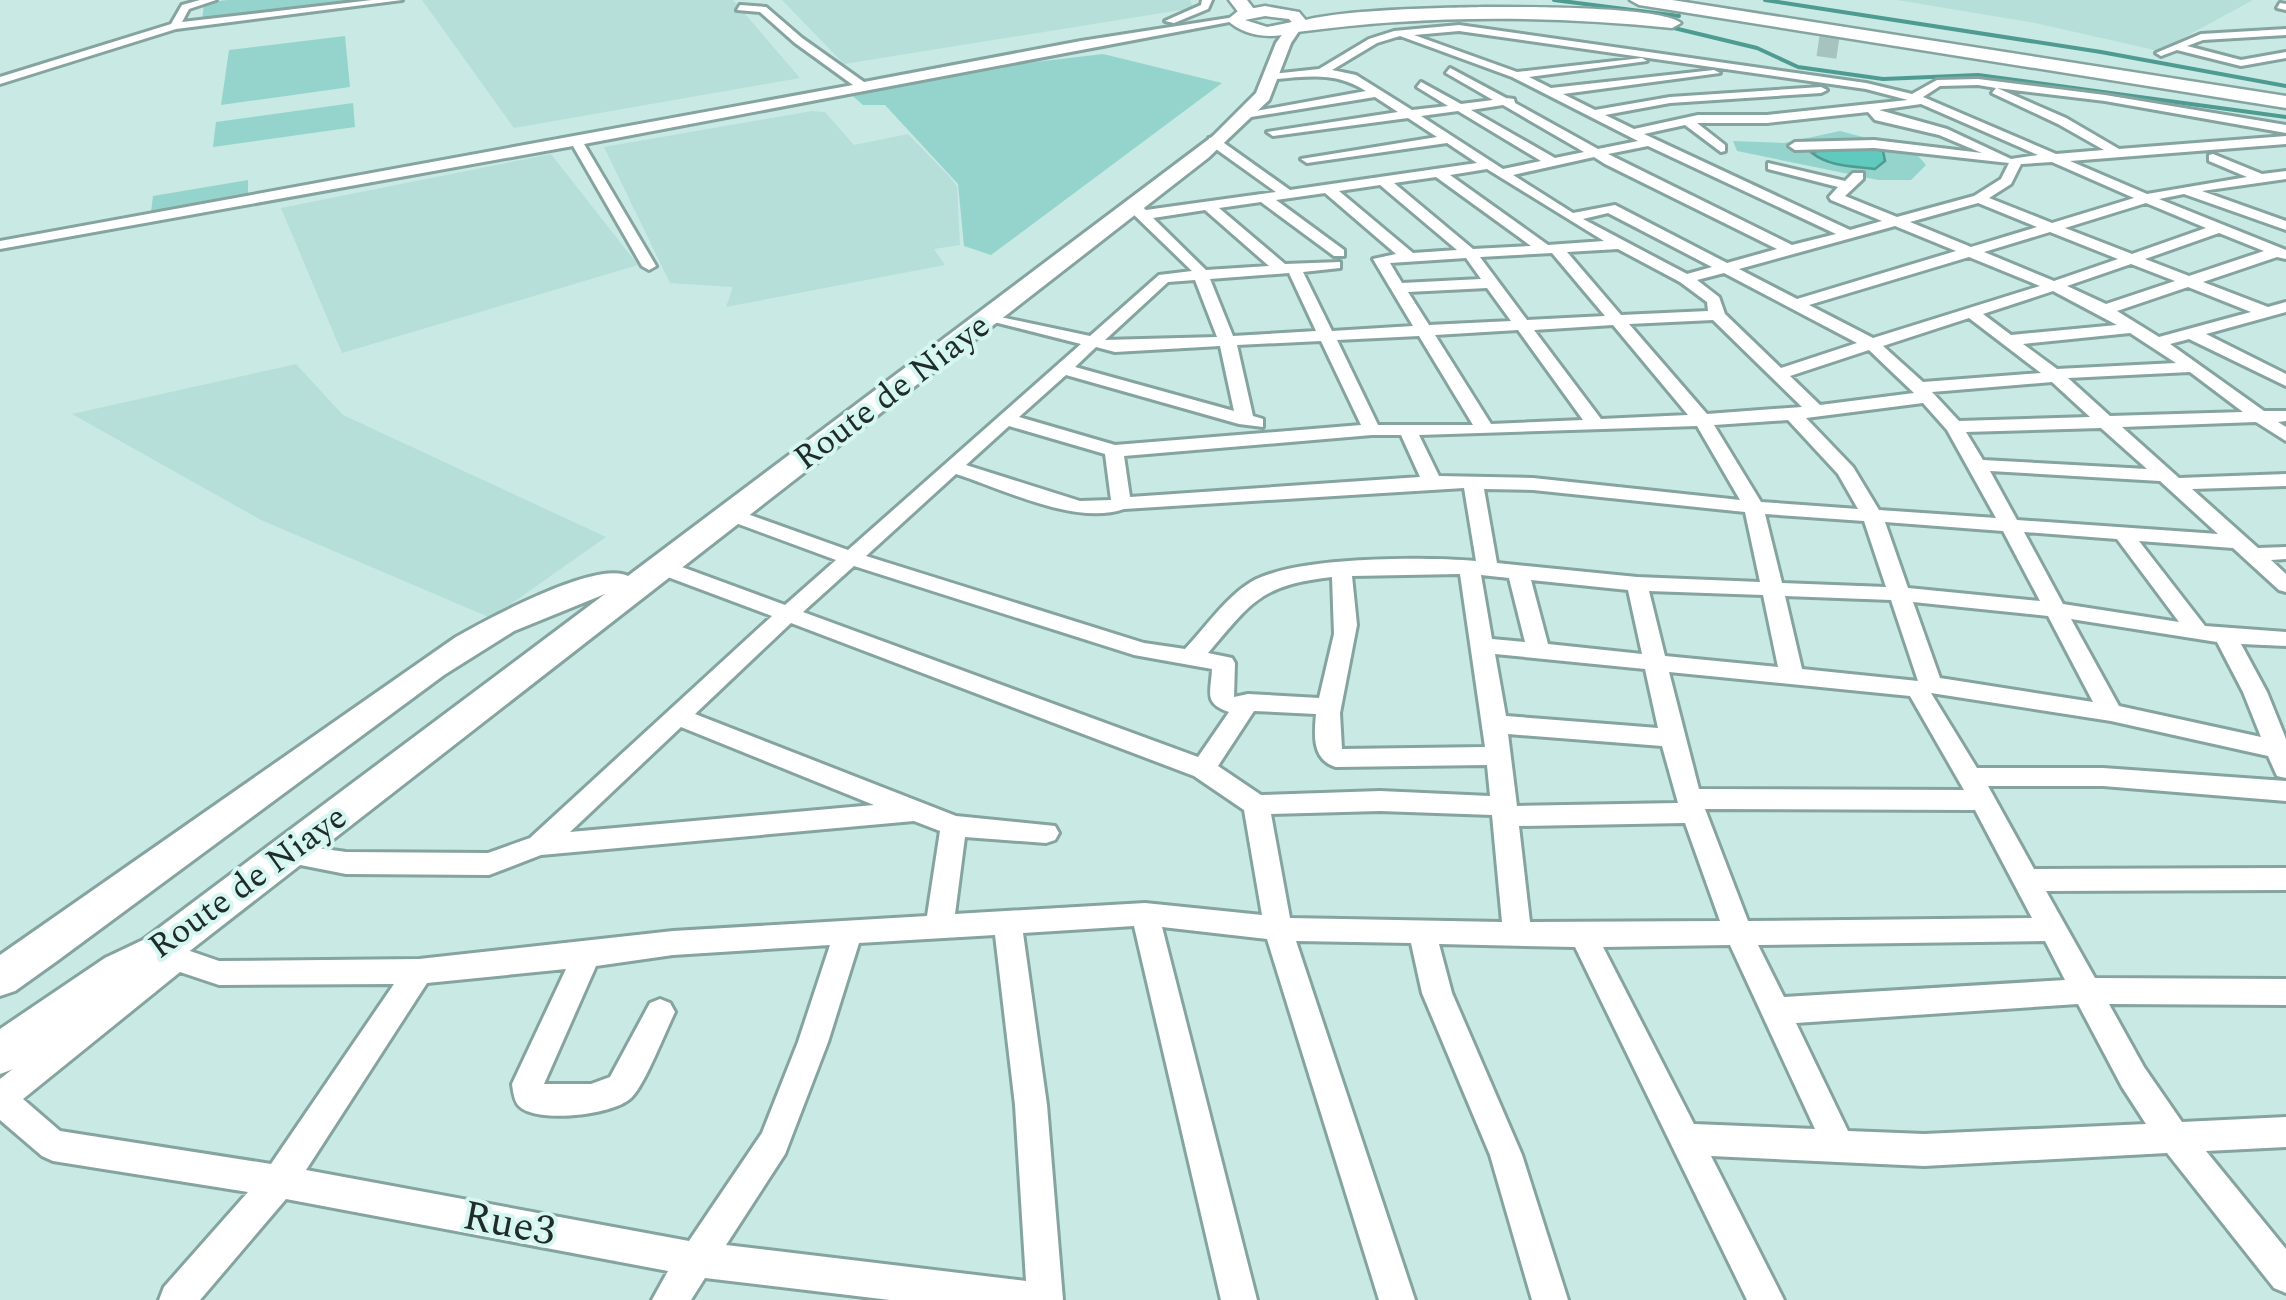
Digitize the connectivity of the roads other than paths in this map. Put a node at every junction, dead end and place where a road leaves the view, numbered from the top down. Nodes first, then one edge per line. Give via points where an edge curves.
1 (211, 0) edge
2 (1208, 0) edge
3 (1639, 0) edge
4 (1682, 0) edge
5 (1740, 0) edge
6 (401, 4) edge
7 (740, 8) dead end
8 (1300, 16) edge
9 (1247, 17) edge
10 (174, 26) junction
11 (1167, 30) junction
12 (1398, 32) junction
13 (2286, 32) edge
14 (1929, 37) junction
15 (1821, 42) tunnel mouth
16 (1577, 46) junction
17 (1847, 46) tunnel mouth
18 (2176, 47) junction
19 (2161, 53) dead end
20 (2286, 55) edge
21 (1550, 56) dead end
22 (1670, 58) junction
23 (1517, 60) dead end
24 (1612, 65) junction
25 (1492, 66) junction
26 (1734, 69) junction
27 (1450, 71) dead end
28 (1322, 72) junction
29 (1783, 75) junction
30 (1516, 76) junction
31 (1268, 79) junction
32 (0, 81) edge
33 (1978, 82) junction
34 (1421, 85) dead end
35 (1866, 86) junction
36 (863, 87) junction
37 (1814, 91) junction
38 (1377, 93) junction
39 (1551, 94) junction
40 (2286, 99) edge
41 (1920, 100) junction
42 (1508, 101) junction
43 (1462, 108) junction
44 (2286, 110) edge
45 (1851, 111) junction
46 (1250, 112) junction
47 (1874, 113) junction
48 (1590, 114) junction
49 (1415, 116) junction
50 (1688, 121) junction
51 (2286, 129) edge
52 (1273, 132) junction
53 (1632, 133) junction
54 (1451, 139) junction
55 (2286, 140) edge
56 (576, 141) junction
57 (1213, 141) junction
58 (1649, 142) junction
59 (2243, 143) junction
60 (1795, 146) dead end
61 (1888, 146) junction
62 (1721, 148) dead end
63 (1600, 154) junction
64 (2272, 156) dead end
65 (2053, 158) junction
66 (2213, 158) dead end
67 (1307, 159) junction
68 (2010, 160) junction
69 (2114, 160) junction
70 (1554, 163) junction
71 (1773, 166) dead end
72 (1497, 169) junction
73 (1438, 172) junction
74 (2283, 176) edge
75 (2260, 178) junction
76 (1382, 180) junction
77 (2214, 185) junction
78 (1333, 186) junction
79 (2186, 190) junction
80 (2168, 192) junction
81 (1286, 193) junction
82 (1264, 197) junction
83 (1980, 199) junction
84 (2145, 199) junction
85 (1208, 206) junction
86 (2286, 210) edge
87 (1137, 211) junction
88 (1571, 218) junction
89 (1897, 221) junction
90 (2286, 226) edge
91 (2050, 227) junction
92 (2218, 229) junction
93 (1848, 234) junction
94 (0, 245) edge
95 (1618, 245) junction
96 (1551, 250) junction
97 (1790, 250) junction
98 (1968, 250) junction
99 (1470, 254) junction
100 (2281, 254) edge
101 (1410, 258) junction
102 (2130, 259) junction
103 (649, 266) dead end
104 (1288, 268) junction
105 (1726, 268) junction
106 (1200, 273) junction
107 (1685, 279) junction
108 (2188, 282) junction
109 (1493, 283) junction
110 (2054, 286) junction
111 (1398, 288) junction
112 (1797, 304) junction
113 (2286, 306) edge
114 (2105, 310) junction
115 (1972, 312) junction
116 (2266, 312) junction
117 (1717, 314) junction
118 (992, 317) junction
119 (1618, 321) junction
120 (1521, 326) junction
121 (2132, 328) junction
122 (1424, 332) junction
123 (2192, 334) junction
124 (1326, 337) junction
125 (2009, 340) junction
126 (1092, 342) junction
127 (1228, 343) junction
128 (2156, 343) junction
129 (1873, 345) junction
130 (2194, 367) junction
131 (1063, 368) junction
132 (1781, 373) junction
133 (2055, 376) junction
134 (2286, 381) edge
135 (1923, 393) junction
136 (1804, 413) junction
137 (2262, 416) junction
138 (2286, 416) edge
139 (1006, 419) junction
140 (1244, 420) junction
141 (1702, 420) junction
142 (2107, 423) junction
143 (1596, 426) junction
144 (1954, 427) junction
145 (1372, 430) junction
146 (1486, 430) junction
147 (1408, 431) junction
148 (2286, 436) edge
149 (1299, 437) junction
150 (1114, 451) junction
151 (1977, 465) junction
152 (954, 468) junction
153 (2173, 480) junction
154 (2286, 480) edge
155 (1432, 482) junction
156 (1474, 482) junction
157 (1121, 503) junction
158 (1754, 507) junction
159 (726, 512) junction
160 (1872, 515) junction
161 (2011, 526) junction
162 (2124, 535) junction
163 (2247, 549) junction
164 (2286, 553) edge
165 (851, 558) junction
166 (1478, 567) junction
167 (664, 568) junction
168 (1341, 570) junction
169 (1518, 571) junction
170 (616, 581) junction
171 (1638, 584) junction
172 (2286, 585) edge
173 (1772, 591) junction
174 (1902, 594) junction
175 (2058, 610) junction
176 (788, 614) junction
177 (2199, 633) junction
178 (2225, 636) junction
179 (2286, 639) edge
180 (1481, 645) junction
181 (1538, 650) junction
182 (1192, 656) junction
183 (1658, 663) junction
184 (1792, 677) junction
185 (1924, 687) junction
186 (1330, 706) junction
187 (1241, 708) junction
188 (2110, 713) junction
189 (676, 716) junction
190 (1495, 724) junction
191 (1670, 738) junction
192 (1496, 756) junction
193 (2283, 757) edge
194 (1204, 769) junction
195 (1968, 777) junction
196 (2286, 791) edge
197 (1983, 800) junction
198 (1256, 805) junction
199 (1691, 806) junction
200 (913, 811) junction
201 (1504, 811) junction
202 (954, 826) junction
203 (1046, 833) dead end
204 (539, 845) junction
205 (288, 854) junction
206 (2286, 879) edge
207 (2025, 880) junction
208 (1145, 914) junction
209 (1008, 925) junction
210 (939, 928) junction
211 (1278, 929) junction
212 (2051, 929) junction
213 (1422, 930) junction
214 (1517, 931) junction
215 (848, 932) junction
216 (1739, 934) junction
217 (1583, 935) junction
218 (167, 955) junction
219 (587, 955) junction
220 (419, 970) junction
221 (120, 971) junction
222 (0, 978) edge
223 (2086, 992) junction
224 (2286, 992) edge
225 (1773, 1011) junction
226 (660, 1012) dead end
227 (0, 1054) edge
228 (0, 1099) edge
229 (2286, 1132) edge
230 (2174, 1137) junction
231 (1687, 1139) junction
232 (1840, 1146) junction
233 (279, 1181) junction
234 (695, 1259) junction
235 (2286, 1276) edge
236 (177, 1300) edge
237 (670, 1300) edge
238 (1035, 1300) edge
239 (1045, 1300) edge
240 (1238, 1300) edge
241 (1397, 1300) edge
242 (1550, 1300) edge
243 (1766, 1300) edge

1 - 10 street via 185,7
2 - 11 street via 1166,23
3 - 40 highway
4 - 14 highway
5 - 14 highway
6 - 10 street
7 - 36 street via 763,9 786,34
8 - 9 main road
8 - 15 highway via 1586,14
8 - 31 main road
9 - 11 street
9 - 31 main road via 1263,48
10 - 32 street
11 - 36 street
12 - 16 street via 1479,29
12 - 25 street
12 - 28 street via 1372,40
13 - 18 street via 2201,36
14 - 40 highway
16 - 21 street
16 - 22 street
16 - 24 street
17 - 44 highway
18 - 19 street
18 - 20 street via 2244,64
22 - 24 street
22 - 26 street
23 - 25 street
24 - 30 street
25 - 30 street
26 - 29 street
26 - 39 street
27 - 42 street
28 - 31 street
28 - 38 street via 1350,76
29 - 35 street
29 - 37 street
30 - 39 street
31 - 46 main road, Route de Niaye
31 - 159 main road, Route de Niaye
33 - 41 street via 1938,82
33 - 51 street
33 - 69 street via 2062,121
34 - 43 street
35 - 37 street
35 - 41 street
36 - 56 street
37 - 45 street
37 - 48 street via 1675,100
38 - 46 street
38 - 49 street
39 - 42 street
39 - 48 street
41 - 47 street
41 - 65 street
42 - 43 street
42 - 63 street
43 - 49 street
43 - 70 street
45 - 47 street
45 - 50 street
46 - 52 street
46 - 57 main road, Route de Niaye
47 - 61 street
47 - 68 street via 1965,139
48 - 53 street
49 - 52 street
49 - 54 street
50 - 53 street
50 - 62 street
52 - 67 street
53 - 58 street
54 - 67 street
54 - 72 street
55 - 59 street
56 - 94 street
56 - 103 street
57 - 81 street
57 - 87 main road, Route de Niaye
58 - 63 street
58 - 93 street
59 - 64 street
59 - 69 street
60 - 61 street
61 - 68 street
63 - 70 street
63 - 97 street
65 - 68 street
65 - 69 street
65 - 84 street
66 - 75 street
67 - 78 street
68 - 83 street via 2006,181
69 - 80 street
70 - 72 street
71 - 89 street via 1853,181 1836,197
72 - 73 street
72 - 88 street
73 - 76 street
73 - 96 street
74 - 75 street
75 - 77 street
76 - 78 street
76 - 99 street
77 - 79 street
77 - 86 street
78 - 81 street
78 - 101 street
79 - 80 street
79 - 90 street
80 - 84 street
81 - 82 street
82 - 85 street
82 - 104 street via 1337,259
83 - 89 street
83 - 91 street
84 - 91 street
84 - 92 street
85 - 87 street
85 - 104 street
87 - 106 street
87 - 118 main road, Route de Niaye
88 - 95 street
88 - 105 street via 1610,208
89 - 93 street
89 - 98 street
91 - 98 street
91 - 102 street
92 - 100 street
92 - 102 street
93 - 97 street
95 - 96 street
95 - 107 street
96 - 99 street
96 - 119 street
97 - 105 street
98 - 110 street
98 - 112 street
99 - 101 street
99 - 109 street
100 - 108 street
101 - 111 street via 1380,259
102 - 108 street
102 - 110 street
104 - 106 street
104 - 124 street
105 - 107 street
105 - 112 street
106 - 126 street via 1166,276
106 - 127 street
107 - 117 street via 1714,300
108 - 114 street
108 - 116 street
109 - 111 street
109 - 120 street
110 - 114 street
110 - 115 street
111 - 122 street
112 - 129 street
113 - 116 street
114 - 121 street
115 - 125 street
115 - 129 street
116 - 123 street
117 - 119 street
117 - 132 street
118 - 126 street
118 - 159 main road, Route de Niaye
119 - 120 street
119 - 141 street
120 - 122 street
120 - 143 street
121 - 125 street
121 - 128 street
122 - 124 street
122 - 146 street
123 - 128 street
123 - 134 street
124 - 127 street
124 - 145 street
125 - 133 street
126 - 127 street
126 - 131 street
127 - 140 street
128 - 130 street
129 - 132 street
129 - 135 street
130 - 133 street
130 - 137 street
131 - 139 street
131 - 140 street
132 - 136 street
133 - 135 street
133 - 142 street
135 - 136 street
135 - 144 street
136 - 141 street
136 - 160 street
137 - 138 street
137 - 142 street
137 - 148 street
139 - 150 street
139 - 152 street
140 - 149 street
141 - 143 street
141 - 158 street
142 - 144 street
142 - 153 street
143 - 146 street
144 - 151 street
145 - 147 street
145 - 149 street
146 - 147 street
147 - 155 street
149 - 150 street
150 - 157 street
151 - 153 street
151 - 161 street
152 - 157 street via 1078,508
152 - 165 street
153 - 154 street
153 - 163 street
155 - 156 street
155 - 157 street
156 - 158 street
156 - 166 street
158 - 160 street
158 - 173 street
159 - 165 street
159 - 167 main road, Route de Niaye
159 - 170 main road, Route de Niaye
160 - 161 street
160 - 174 street
161 - 162 street
161 - 175 street
162 - 163 street
162 - 177 street
163 - 164 street
163 - 172 street
165 - 176 street
165 - 182 street via 1142,650
166 - 168 street
166 - 169 street
166 - 180 street
167 - 176 street
167 - 205 main road, Route de Niaye
168 - 182 street via 1262,586
168 - 186 street via 1344,644
169 - 171 street
169 - 181 street
170 - 221 main road, Route de Niaye via 224,874 144,940
170 - 222 main road via 544,605 431,668
171 - 173 street
171 - 183 street
173 - 174 street
173 - 184 street
174 - 175 street
174 - 185 street
175 - 177 street
175 - 188 street
176 - 189 street
176 - 194 street
177 - 178 street
178 - 179 street
178 - 193 street
180 - 181 street
180 - 190 street
181 - 183 street
182 - 187 street via 1226,666 1222,701
183 - 184 street
183 - 191 street
184 - 185 street
185 - 188 street
185 - 195 street
186 - 187 street via 1248,702
186 - 192 street via 1328,748 1336,758
187 - 194 street
188 - 193 street
189 - 200 street
189 - 204 street
190 - 191 street
190 - 192 street
191 - 199 street
192 - 201 street
194 - 198 street
195 - 196 street via 2102,777
195 - 197 street
197 - 199 street
197 - 207 street
198 - 201 street via 1380,801
198 - 211 street
199 - 201 street
199 - 216 street
200 - 202 street
200 - 204 street
201 - 214 street
202 - 203 street
202 - 210 street
204 - 205 street via 489,864 346,862
205 - 218 main road, Route de Niaye
206 - 207 street
207 - 212 street
208 - 209 street
208 - 211 street
208 - 240 street
209 - 210 street
209 - 239 street via 1031,1105
210 - 215 street
211 - 213 street
211 - 241 street
212 - 216 street
212 - 223 street
213 - 214 street
213 - 242 street via 1437,993 1506,1155
214 - 217 street
215 - 219 street
215 - 234 street via 774,1143
216 - 217 street
216 - 225 street
217 - 231 street
218 - 220 street via 220,972
218 - 221 main road, Route de Niaye
218 - 228 street
219 - 220 street
219 - 226 street via 528,1084 534,1100 601,1099 614,1092
220 - 233 street
221 - 227 main road
223 - 224 street
223 - 225 street
223 - 230 street
225 - 232 street
228 - 233 street, Rue3 via 53,1146
229 - 230 street
230 - 232 street via 1924,1150
230 - 235 street
231 - 232 street
231 - 243 street
233 - 234 street, Rue3
233 - 236 street
234 - 237 street
234 - 238 street, Rue3

